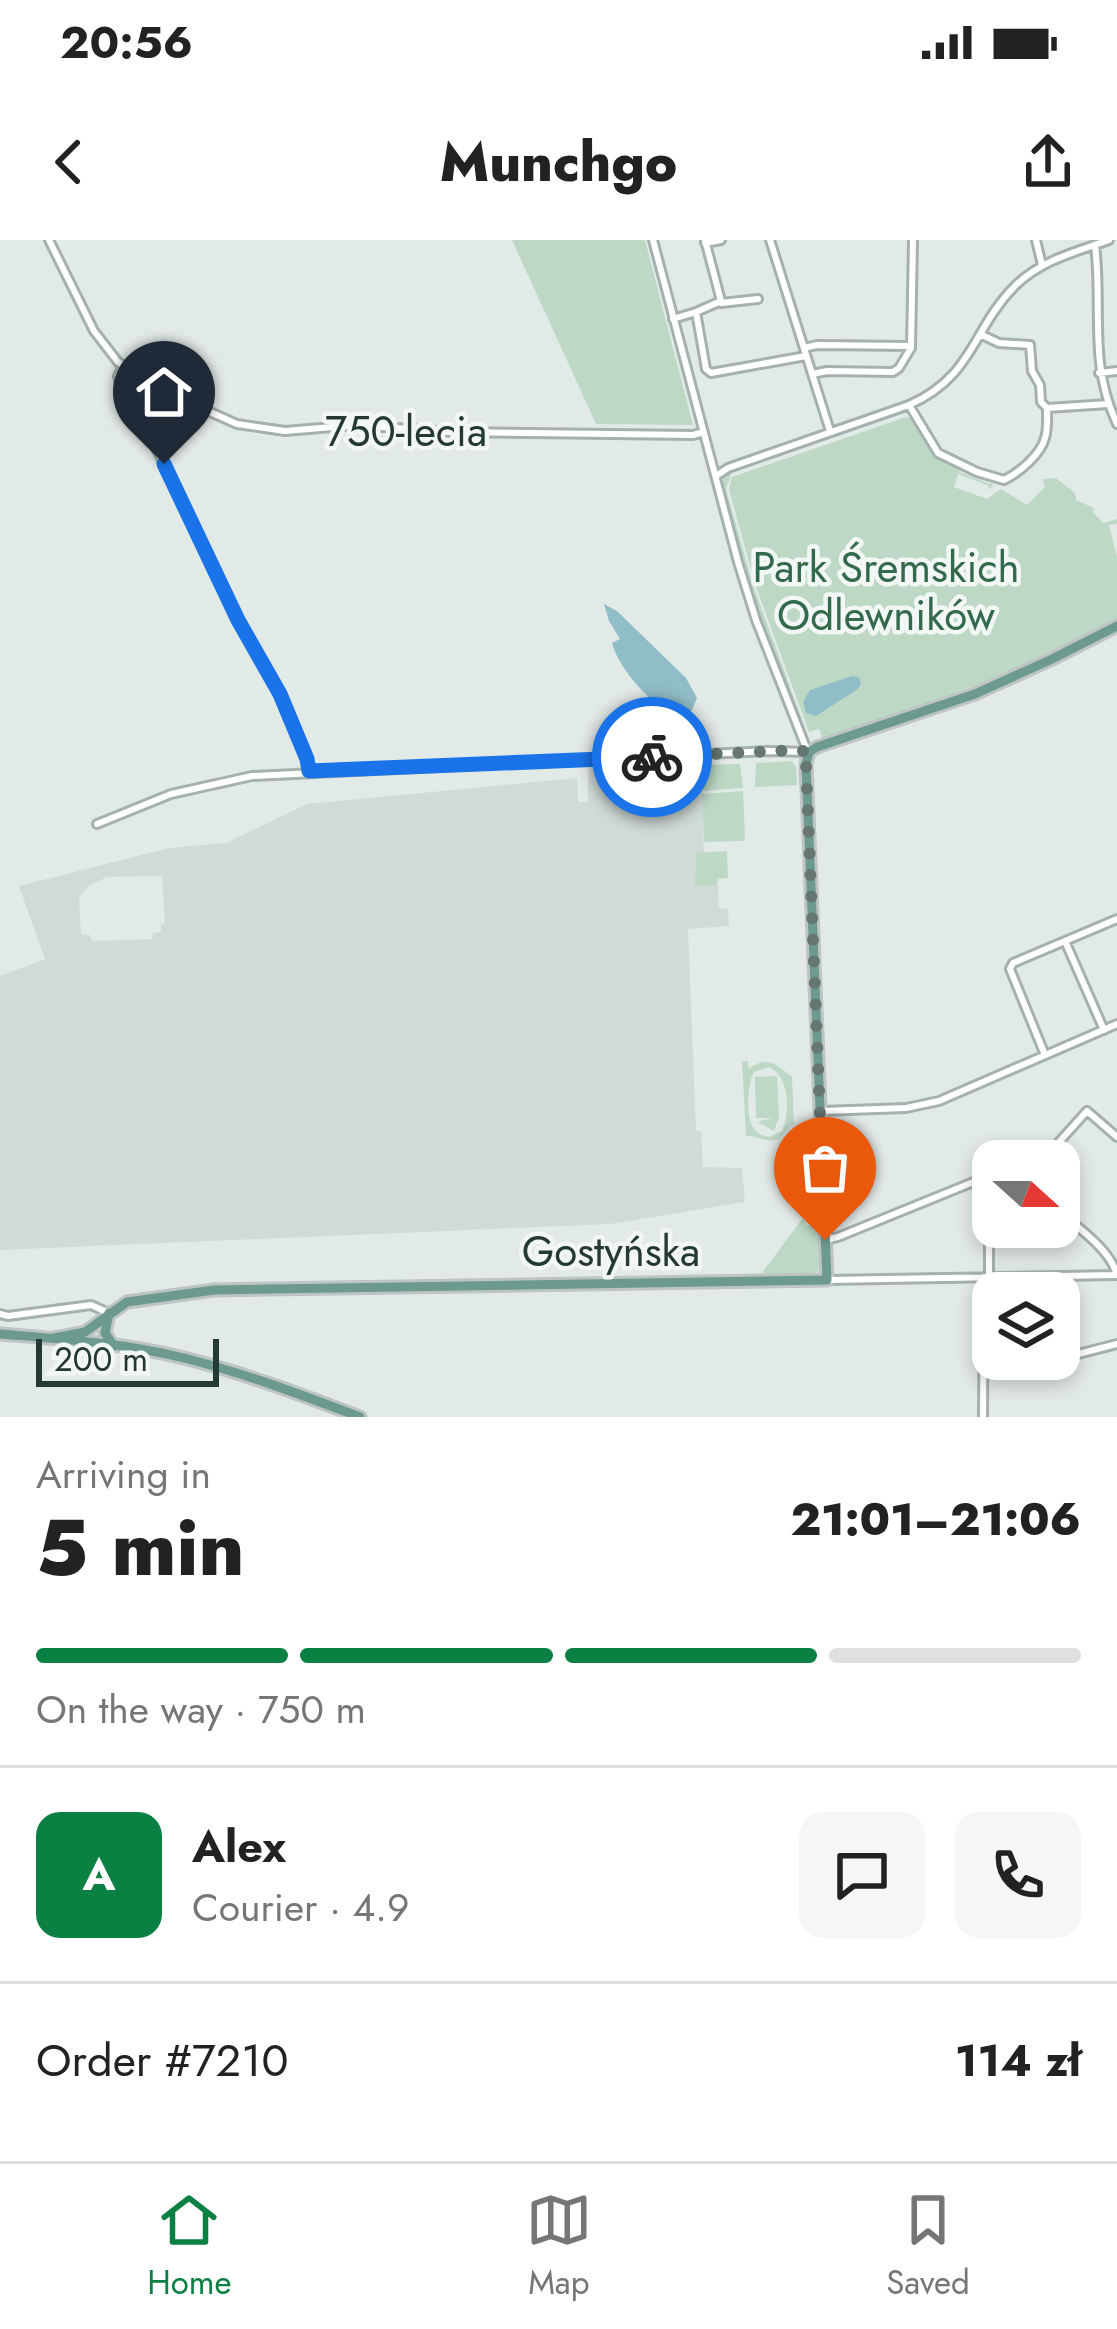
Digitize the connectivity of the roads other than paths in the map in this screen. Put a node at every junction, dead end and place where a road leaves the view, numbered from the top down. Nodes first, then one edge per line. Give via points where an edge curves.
1 (50, 240) edge
2 (653, 240) edge
3 (721, 240) edge
4 (770, 240) edge
5 (913, 240) edge
6 (1036, 240) edge
7 (1109, 240) edge
8 (705, 241) edge
9 (1095, 245) junction
10 (1042, 265) junction
11 (758, 299) dead end
12 (721, 303) junction
13 (696, 312) junction
14 (674, 319) junction
15 (982, 334) junction
16 (911, 346) junction
17 (805, 352) junction
18 (123, 367) junction
19 (1117, 371) edge
20 (1099, 373) junction
21 (812, 374) junction
22 (1108, 404) junction
23 (909, 405) junction
24 (1047, 408) junction
25 (1117, 424) edge
26 (830, 432) junction
27 (704, 433) junction
28 (716, 476) junction
29 (1117, 626) edge
30 (809, 752) junction
31 (309, 771) junction
32 (97, 824) dead end
33 (1117, 919) edge
34 (1065, 941) junction
35 (1117, 1024) edge
36 (1104, 1030) junction
37 (1045, 1055) junction
38 (820, 1112) junction
39 (1117, 1137) edge
40 (1061, 1140) edge
41 (972, 1183) edge
42 (1080, 1230) edge
43 (825, 1240) junction
44 (1117, 1275) edge
45 (1080, 1276) edge
46 (972, 1277) edge
47 (827, 1280) junction
48 (0, 1314) edge
49 (104, 1317) junction
50 (0, 1334) edge
51 (54, 1338) junction
52 (101, 1338) junction
53 (1117, 1344) edge
54 (1080, 1353) edge
55 (984, 1380) edge
56 (360, 1417) edge
57 (982, 1417) edge

1 - 18 street via 94,331
2 - 14 street
3 - 8 street
4 - 17 street
5 - 16 street
6 - 10 street
7 - 9 street
8 - 12 street
9 - 10 street
9 - 20 street
10 - 15 street via 1009,292
11 - 12 street
12 - 13 street
13 - 14 street
13 - 17 street via 711,373
14 - 27 street
15 - 23 street via 952,377
15 - 24 street via 1030,345
16 - 17 street via 814,345
16 - 21 street via 895,371
17 - 21 street
18 - 27 street, 750-lecia via 210,414 266,430
18 - 31 street via 120,387 280,694
19 - 20 street
20 - 22 street
21 - 26 street
22 - 24 street
22 - 25 street
23 - 24 street via 938,453 1004,480 1043,446
23 - 26 street
26 - 28 street
27 - 28 street
28 - 30 street via 744,583
29 - 30 main road via 975,694
30 - 31 street
30 - 38 main road
31 - 32 street via 178,791
33 - 34 street
34 - 36 street
34 - 37 street via 1010,969
35 - 36 street
36 - 37 street
37 - 38 street via 923,1106
38 - 43 main road
39 - 40 street via 1088,1111
41 - 43 street
42 - 44 street
43 - 47 main road
44 - 45 street, Gostyńska
46 - 47 street, Gostyńska
47 - 49 main road, Gostyńska via 214,1290 133,1300
48 - 49 street via 91,1305
49 - 51 main road, Gostyńska via 85,1332
49 - 52 main road
50 - 51 main road, Gostyńska
51 - 52 main road, Gostyńska
52 - 56 main road, Gostyńska
53 - 54 street
55 - 57 street

